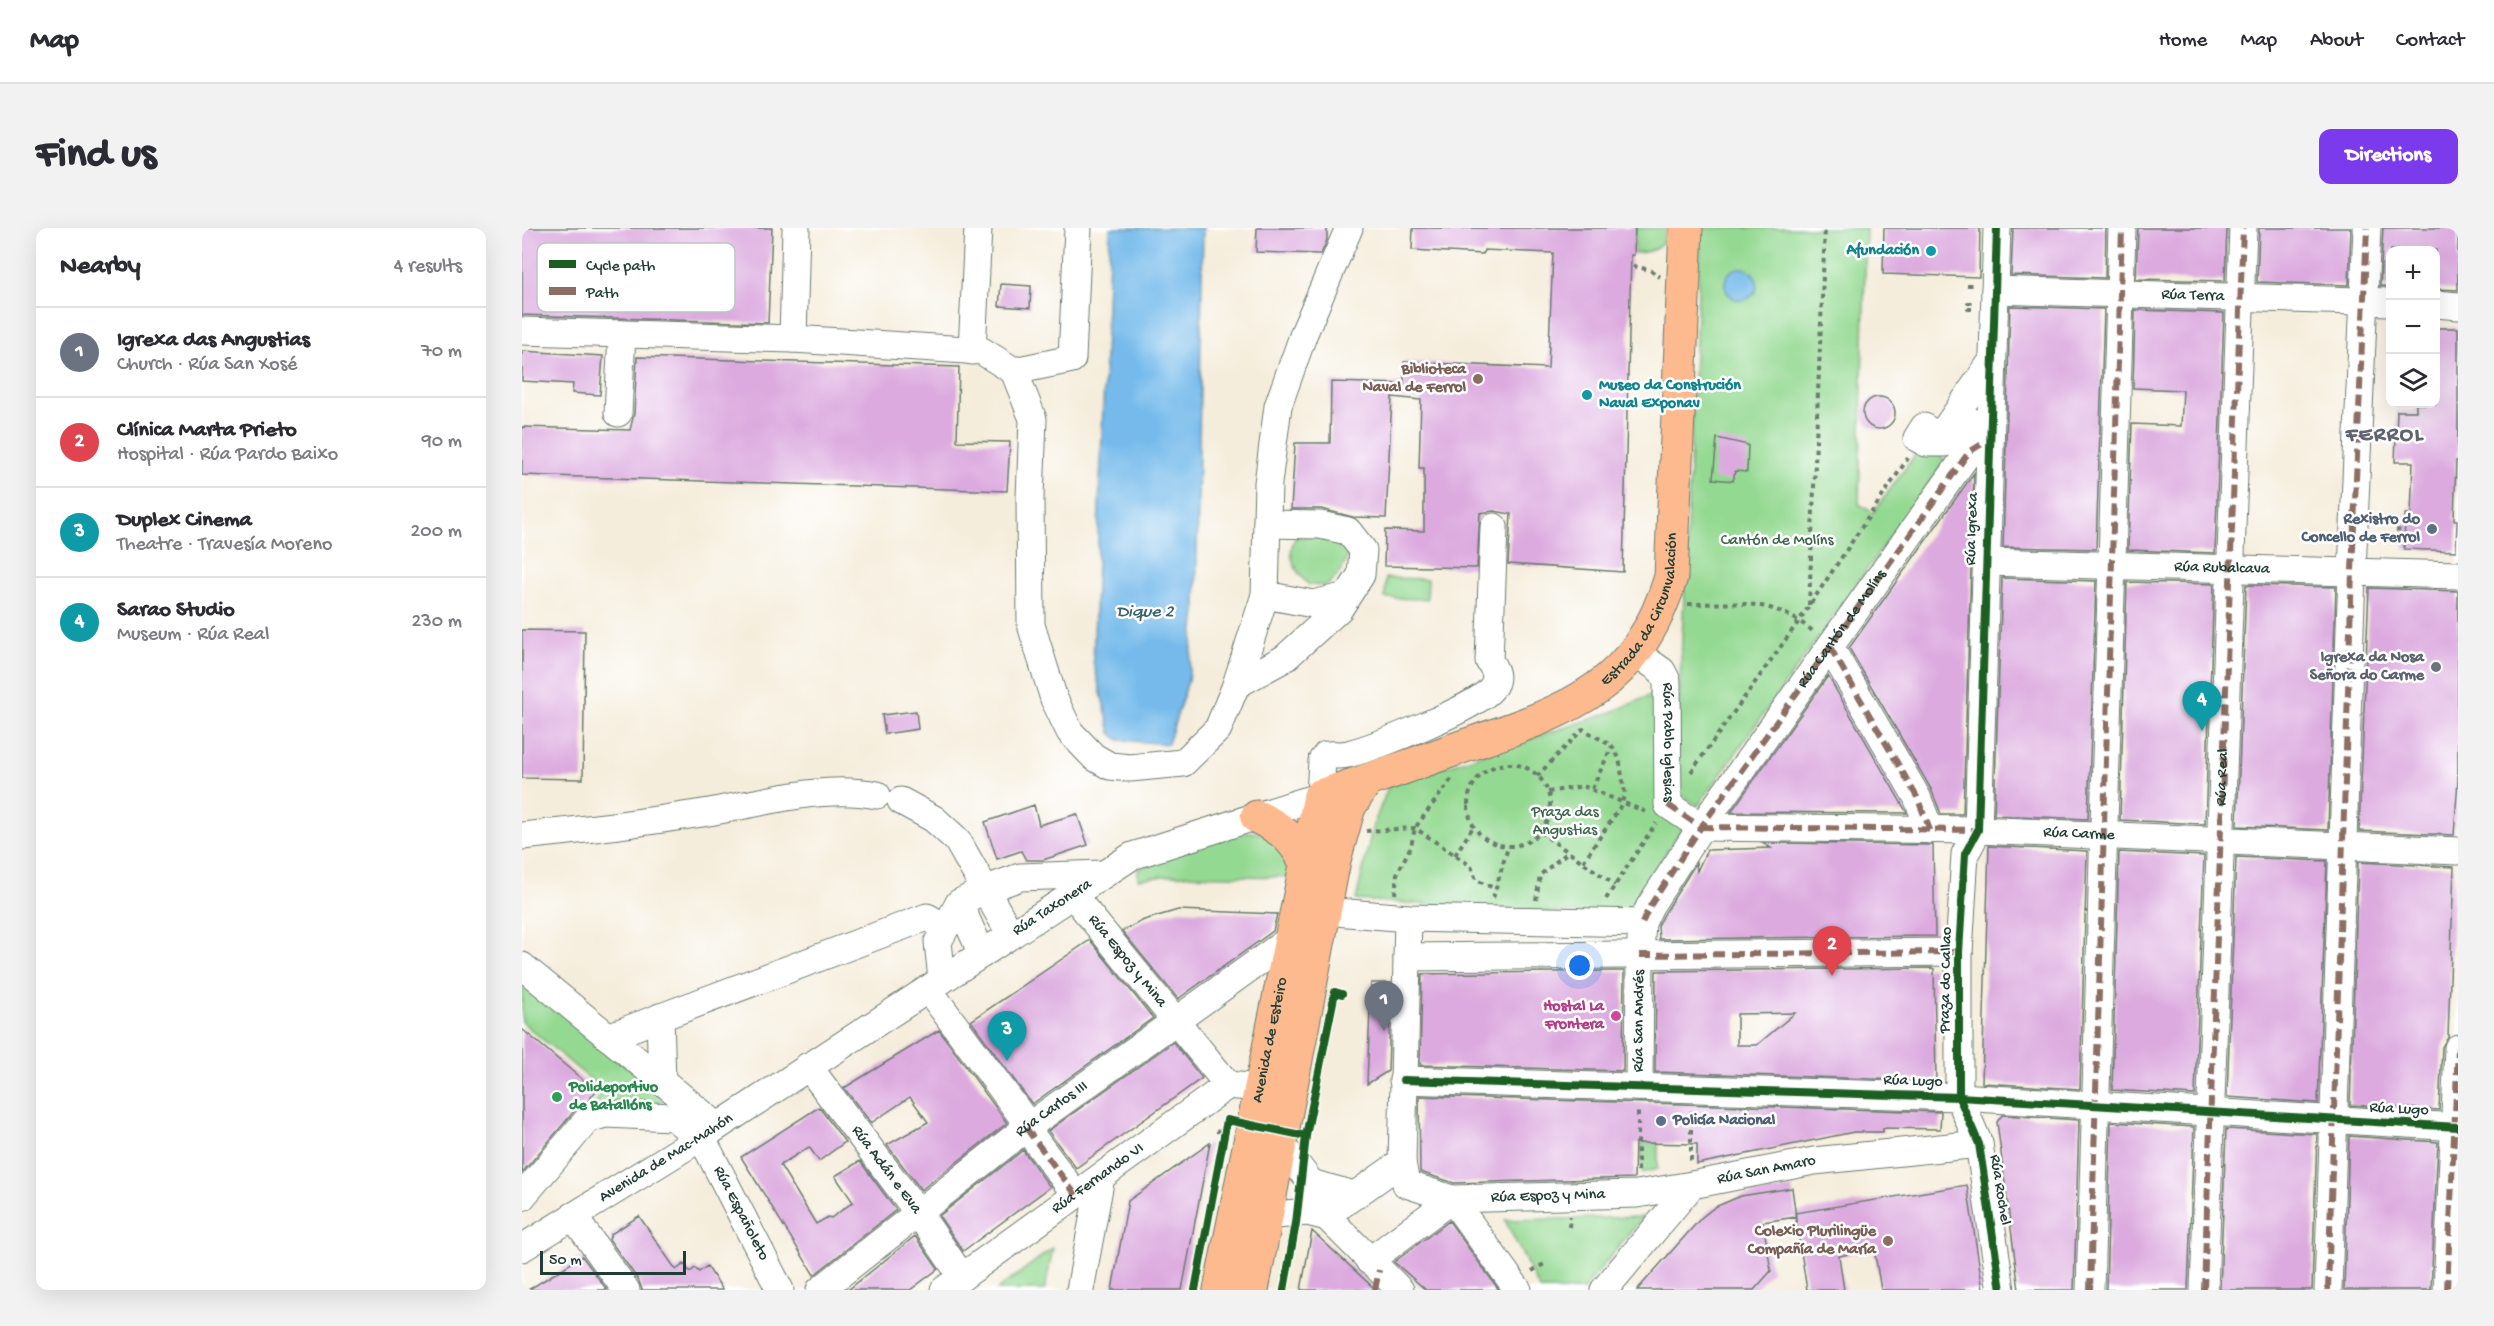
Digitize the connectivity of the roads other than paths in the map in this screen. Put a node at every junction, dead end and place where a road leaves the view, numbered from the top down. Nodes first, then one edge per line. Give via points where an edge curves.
1 (796, 228) edge
2 (978, 228) edge
3 (1078, 228) edge
4 (1349, 228) edge
5 (1686, 228) edge
6 (1997, 228) edge
7 (2122, 228) edge
8 (2243, 228) edge
9 (2367, 228) edge
10 (1995, 290) junction
11 (2120, 294) junction
12 (2240, 297) junction
13 (2378, 301) edge
14 (2440, 304) edge
15 (2458, 306) edge
16 (522, 331) edge
17 (622, 334) junction
18 (793, 339) junction
19 (972, 351) junction
20 (1992, 361) junction
21 (1014, 371) junction
22 (618, 413) dead end
23 (1990, 434) junction
24 (1266, 524) junction
25 (1494, 527) dead end
26 (1986, 562) junction
27 (2110, 565) junction
28 (2231, 568) junction
29 (2352, 570) junction
30 (2458, 574) edge
31 (1265, 594) junction
32 (1347, 596) junction
33 (1830, 647) junction
34 (1636, 652) junction
35 (1236, 685) junction
36 (1366, 781) junction
37 (1320, 796) junction
38 (1257, 817) junction
39 (1701, 827) junction
40 (1930, 830) junction
41 (1978, 830) junction
42 (522, 836) edge
43 (2102, 836) junction
44 (2221, 841) junction
45 (2342, 846) junction
46 (1327, 851) junction
47 (2458, 851) edge
48 (1104, 873) junction
49 (984, 890) junction
50 (1072, 894) junction
51 (959, 903) junction
52 (1407, 908) junction
53 (1324, 911) junction
54 (1642, 923) junction
55 (945, 927) junction
56 (1011, 935) junction
57 (1290, 939) junction
58 (1959, 952) junction
59 (982, 954) junction
60 (1640, 955) junction
61 (1407, 957) junction
62 (522, 966) edge
63 (935, 984) junction
64 (660, 1017) junction
65 (1175, 1020) junction
66 (608, 1037) junction
67 (2458, 1048) edge
68 (808, 1066) junction
69 (1403, 1080) junction
70 (663, 1082) junction
71 (1244, 1086) junction
72 (1639, 1088) junction
73 (1959, 1097) junction
74 (2095, 1106) junction
75 (2211, 1113) junction
76 (2333, 1120) junction
77 (1028, 1127) junction
78 (2456, 1127) edge
79 (708, 1132) junction
80 (1281, 1144) junction
81 (1979, 1144) junction
82 (1404, 1173) junction
83 (1101, 1176) junction
84 (1311, 1183) junction
85 (1692, 1185) junction
86 (1076, 1195) junction
87 (1354, 1195) junction
88 (522, 1197) edge
89 (1452, 1199) junction
90 (522, 1203) edge
91 (919, 1214) junction
92 (573, 1216) junction
93 (1266, 1216) junction
94 (1327, 1217) junction
95 (528, 1244) edge
96 (1374, 1274) edge
97 (953, 1284) edge
98 (626, 1290) edge
99 (780, 1290) edge
100 (820, 1290) edge
101 (1080, 1290) edge
102 (1220, 1290) edge
103 (1252, 1290) edge
104 (1400, 1290) edge
105 (1518, 1290) edge
106 (1604, 1290) edge
107 (2001, 1290) edge
108 (2090, 1290) edge
109 (2204, 1290) edge
110 (2328, 1290) edge
111 (2447, 1290) edge

1 - 18 street
2 - 19 street
3 - 21 street via 1071,359
4 - 24 street via 1278,406
5 - 34 main road, Estrada da Circunvalación via 1671,577 1651,630
6 - 10 street, Rúa Igrexa
7 - 11 street
8 - 12 street, Rúa Real
9 - 13 street
10 - 11 street, Rúa Terra
10 - 20 street, Rúa Igrexa
11 - 12 street, Rúa Terra
11 - 27 street
12 - 13 street, Rúa Terra
12 - 28 street, Rúa Real
13 - 29 street
14 - 15 street
16 - 17 street
17 - 18 street
17 - 22 street
18 - 19 street
19 - 21 street via 982,351
20 - 23 street, Rúa Igrexa
20 - 23 street via 1944,431 1923,442 1945,443 1966,422 1975,420
21 - 35 street via 1033,419 1031,625 1054,699 1070,732 1094,757 1110,765 1130,768 1183,763 1218,729
23 - 26 street, Rúa Igrexa
23 - 33 street, Rúa Cantón de Molíns via 1969,452
24 - 31 street
24 - 32 street via 1320,525 1348,531 1363,550 1361,575
25 - 37 street via 1489,661 1496,679 1490,690 1424,727 1351,753 1326,755 1322,760
26 - 27 street, Rúa Rubalcava
26 - 41 street, Rúa Igrexa
27 - 28 street, Rúa Rubalcava
27 - 43 street
28 - 29 street, Rúa Rubalcava
28 - 44 street, Rúa Real
29 - 30 street, Rúa Rubalcava
29 - 45 street
31 - 32 street via 1313,604
31 - 35 street
32 - 35 street via 1339,609 1285,658
33 - 39 street, Rúa Cantón de Molíns
33 - 40 street via 1917,797
34 - 36 main road, Estrada da Circunvalación via 1617,673 1568,708
34 - 39 street, Rúa Pablo Iglesias via 1662,672 1667,681 1668,805
36 - 37 main road, Estrada da Circunvalación
36 - 46 main road via 1354,795
37 - 38 street, Rúa Taxonera
37 - 46 main road
38 - 46 main road via 1295,841
38 - 48 street, Rúa Taxonera via 1132,856
39 - 40 street, Rúa Carme
39 - 54 street
40 - 41 street, Rúa Carme
41 - 43 street, Rúa Carme
41 - 58 street, Praza do Callao via 1965,854
42 - 49 street via 624,825 816,794 863,792 889,798 933,819 957,840
43 - 44 street, Rúa Carme
43 - 74 street
44 - 45 street, Rúa Carme
44 - 75 street, Rúa Real
45 - 47 street, Rúa Carme
45 - 76 street
46 - 53 main road, Avenida de Esteiro
46 - 57 main road, Avenida de Esteiro
48 - 49 street via 1020,877
48 - 50 street, Rúa Taxonera
49 - 51 street
49 - 56 street
50 - 56 street, Rúa Taxonera
50 - 65 street, Rúa Espoz y Mina
51 - 55 street
51 - 59 street
52 - 53 street
52 - 54 street
52 - 61 street
53 - 80 main road, Avenida de Esteiro
54 - 60 street
55 - 63 street via 938,942
55 - 64 street via 927,917
56 - 59 street, Rúa Taxonera
57 - 65 street, Rúa Carlos III
57 - 71 main road, Avenida de Esteiro
58 - 60 street
58 - 73 street, Praza do Callao
59 - 63 street, Rúa Taxonera
60 - 61 street
60 - 72 street, Rúa San Andrés
61 - 69 street
62 - 66 street
63 - 68 street, Rúa Taxonera
63 - 77 street
64 - 66 street
64 - 70 street
65 - 71 street, Rúa Espoz y Mina
65 - 77 street, Rúa Carlos III
66 - 70 street
67 - 78 street
68 - 79 street, Avenida de Mac-Mahón
68 - 91 street, Rúa Adán e Eva
69 - 72 street, Rúa Lugo
69 - 82 street
70 - 79 street
71 - 83 street, Rúa Fernando VI
71 - 102 main road, Avenida de Esteiro via 1231,1129
72 - 73 street, Rúa Lugo
73 - 74 street, Rúa Lugo
73 - 81 street, Rúa Rochel
74 - 75 street, Rúa Lugo
74 - 108 street
75 - 76 street, Rúa Lugo
75 - 109 street, Rúa Real
76 - 78 street, Rúa Lugo
76 - 110 street
77 - 86 street
77 - 91 street, Rúa Carlos III
78 - 111 street
79 - 88 street via 673,1117 605,1114 588,1119
79 - 92 street, Avenida de Mac-Mahón
79 - 99 street, Rúa Españoleto via 716,1162
80 - 84 street
80 - 93 main road, Avenida de Esteiro
81 - 85 street, Rúa San Amaro via 1814,1161
81 - 107 street, Rúa Rochel
82 - 87 street
82 - 89 street, Rúa Espoz y Mina
83 - 86 street, Rúa Fernando VI
83 - 101 street
84 - 87 street
84 - 94 street
85 - 89 street, Rúa Espoz y Mina via 1637,1194
85 - 106 street
86 - 97 street, Rúa Fernando VI
87 - 94 street
89 - 96 street
89 - 105 street
90 - 95 street
91 - 97 street, Rúa Adán e Eva
91 - 100 street, Rúa Carlos III
92 - 95 street, Avenida de Mac-Mahón
92 - 98 street
93 - 94 street via 1307,1212
93 - 103 main road, Avenida de Esteiro
94 - 96 street
96 - 104 street

